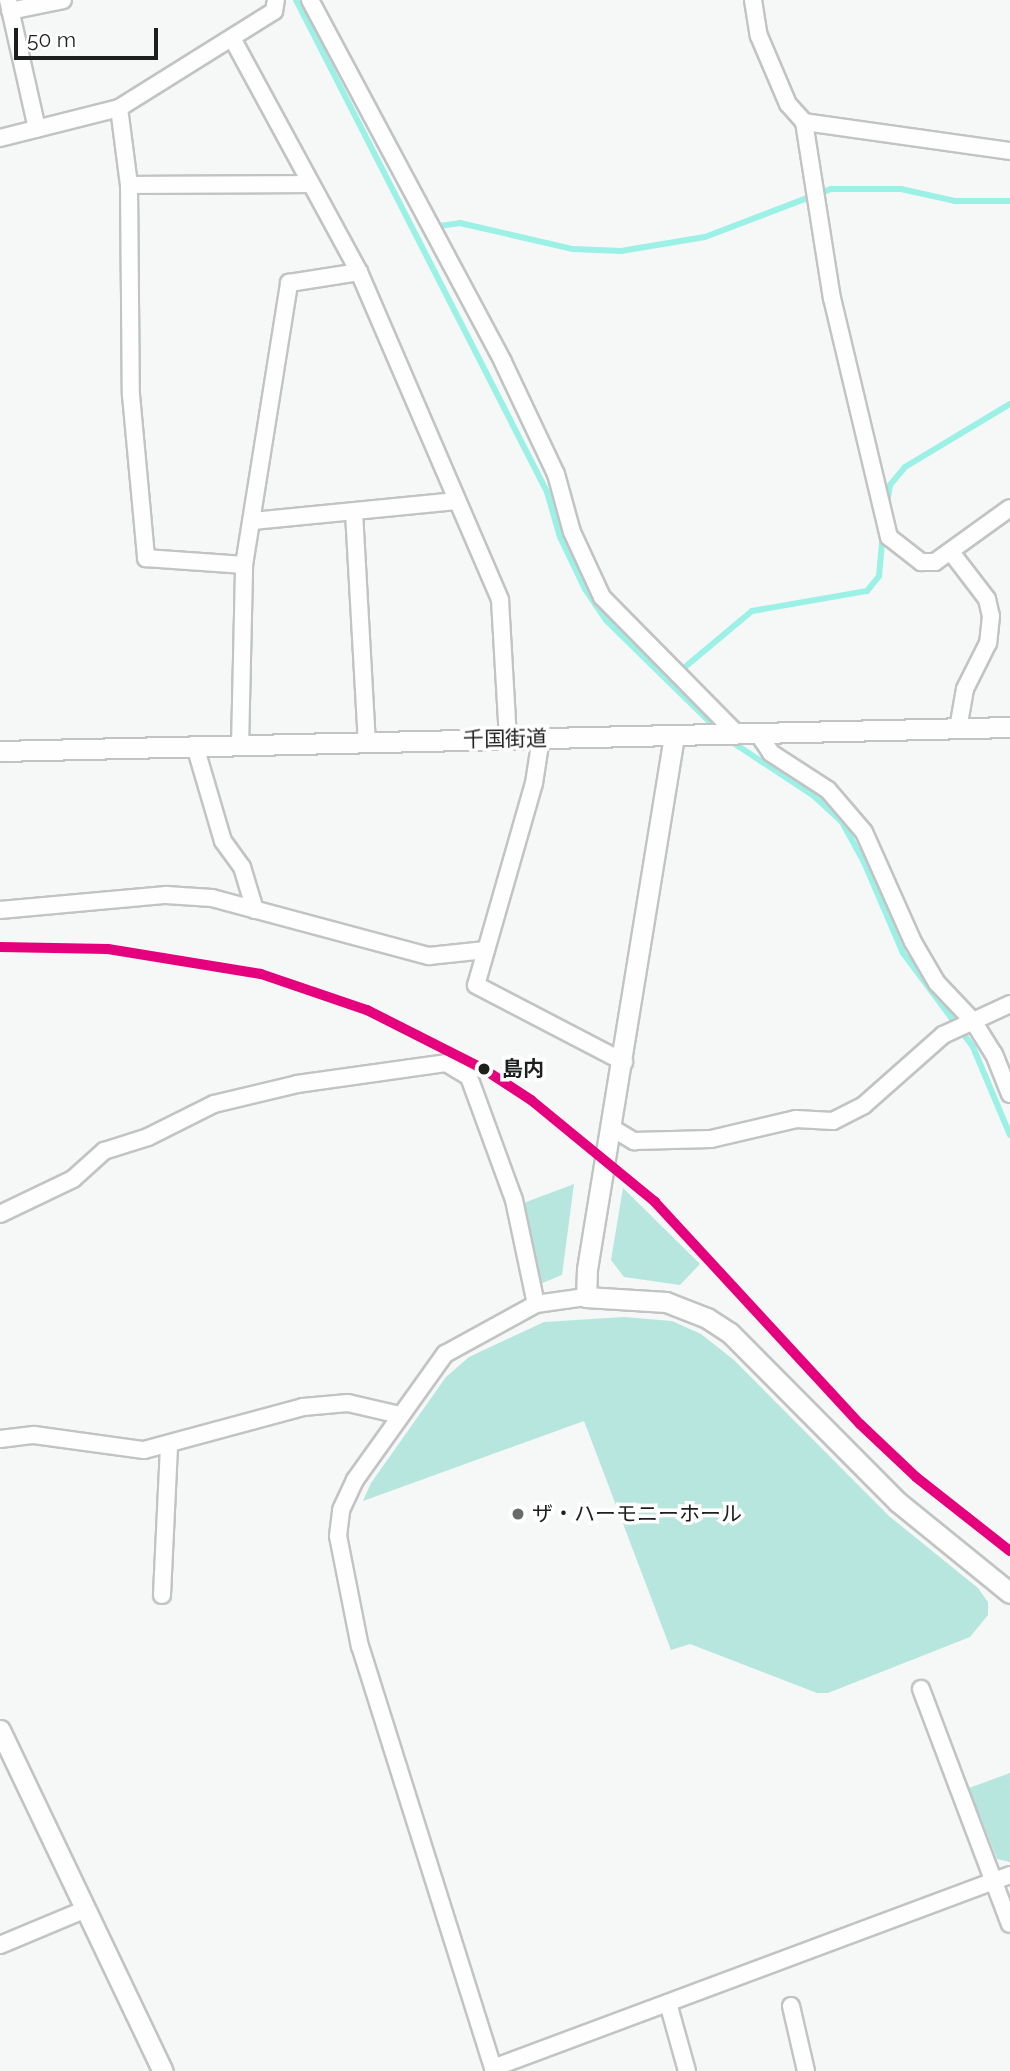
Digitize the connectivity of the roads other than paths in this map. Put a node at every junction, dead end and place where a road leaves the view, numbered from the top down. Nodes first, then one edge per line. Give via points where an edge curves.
1 (62, 0) edge
2 (276, 0) edge
3 (310, 0) edge
4 (753, 0) edge
5 (9, 6) edge
6 (232, 38) junction
7 (119, 108) junction
8 (804, 122) junction
9 (37, 128) junction
10 (0, 138) edge
11 (1010, 151) edge
12 (310, 184) junction
13 (129, 185) junction
14 (359, 272) junction
15 (456, 501) junction
16 (1010, 508) edge
17 (354, 512) junction
18 (253, 521) junction
19 (951, 552) junction
20 (244, 565) junction
21 (1010, 727) edge
22 (958, 728) junction
23 (725, 732) junction
24 (757, 732) junction
25 (674, 736) junction
26 (541, 738) junction
27 (508, 739) junction
28 (367, 742) junction
29 (195, 746) junction
30 (240, 747) junction
31 (0, 751) edge
32 (0, 910) edge
33 (255, 910) junction
34 (486, 950) junction
35 (1010, 1004) edge
36 (963, 1026) junction
37 (624, 1062) junction
38 (1010, 1094) edge
39 (612, 1128) junction
40 (0, 1214) edge
41 (586, 1297) junction
42 (536, 1304) junction
43 (400, 1415) junction
44 (0, 1439) edge
45 (169, 1447) junction
46 (1010, 1593) edge
47 (162, 1595) dead end
48 (921, 1689) dead end
49 (0, 1730) edge
50 (1002, 1878) edge
51 (86, 1909) junction
52 (1010, 1924) edge
53 (0, 1945) edge
54 (668, 2003) junction
55 (791, 2006) dead end
56 (494, 2070) edge
57 (163, 2071) edge
58 (687, 2071) edge
59 (806, 2071) edge

1 - 5 street
2 - 6 street via 274,11
3 - 23 street via 503,362 556,474 572,532 602,597
4 - 8 street via 759,36 788,104
5 - 9 street
6 - 7 street
6 - 12 street
7 - 9 street
7 - 13 street
8 - 11 street
8 - 19 street via 832,298 881,516 898,548 921,562 935,562
9 - 10 street
12 - 13 street
12 - 14 street
13 - 20 street via 131,395 146,558
14 - 15 street
14 - 18 street via 289,283
15 - 17 street
15 - 27 street via 500,600
16 - 19 street
17 - 18 street
17 - 28 street
18 - 20 street
19 - 22 street via 986,599 991,616 988,643 965,689
20 - 30 street
21 - 22 street, 千国街道
22 - 24 street, 千国街道
23 - 24 street, 千国街道
23 - 25 street, 千国街道
24 - 36 street via 771,753 828,790 864,832 913,942
25 - 26 street, 千国街道
25 - 37 street
26 - 27 street, 千国街道
26 - 34 street via 534,783
27 - 28 street, 千国街道
28 - 30 street, 千国街道
29 - 30 street, 千国街道
29 - 31 street, 千国街道
29 - 33 street via 223,841 242,867
32 - 33 street via 166,895 212,898
33 - 34 street via 429,956
34 - 37 street via 476,985
35 - 36 street
36 - 38 street via 994,1054
36 - 39 street via 864,1105 833,1121 812,1124 796,1119 698,1139 634,1141
37 - 39 street
39 - 41 street
40 - 42 street via 73,1179 104,1152 214,1104 297,1084 446,1063 469,1077 514,1200
41 - 42 street
41 - 46 street via 666,1302 730,1333 898,1502
42 - 43 street via 445,1354
43 - 45 street via 348,1404 303,1407 184,1438
43 - 56 street via 355,1480 341,1510 338,1536 360,1647
44 - 45 street via 34,1435 144,1450
45 - 47 street
48 - 50 street
49 - 51 street
50 - 52 street
50 - 54 street
51 - 53 street
51 - 57 street
54 - 56 street
54 - 58 street
55 - 59 street

